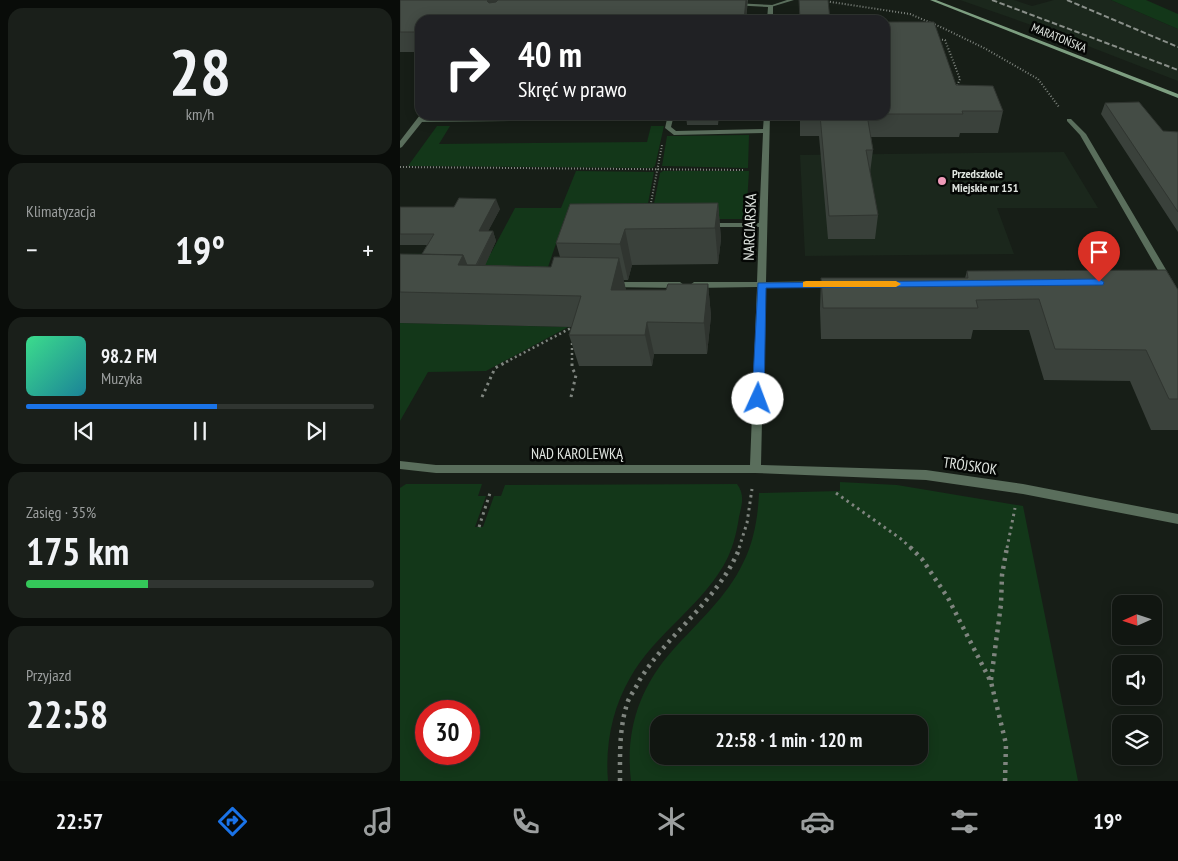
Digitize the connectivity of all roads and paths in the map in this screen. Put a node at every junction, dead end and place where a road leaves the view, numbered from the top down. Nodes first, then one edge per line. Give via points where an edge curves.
1 (792, 0) edge
2 (818, 0) edge
3 (932, 0) edge
4 (726, 3) edge
5 (771, 6) junction
6 (770, 15) edge
7 (931, 38) edge
8 (953, 94) edge
9 (1178, 96) edge
10 (420, 120) edge
11 (669, 120) edge
12 (767, 120) edge
13 (1069, 120) joint
14 (671, 130) junction
15 (767, 132) junction
16 (400, 146) edge
17 (400, 167) edge
18 (658, 170) junction
19 (752, 170) dead end
20 (648, 216) edge
21 (702, 225) edge
22 (764, 225) junction
23 (1156, 282) edge
24 (1168, 282) junction
25 (600, 284) edge
26 (838, 284) edge
27 (762, 285) junction
28 (1178, 298) edge
29 (573, 318) edge
30 (573, 328) junction
31 (482, 397) dead end
32 (570, 398) dead end
33 (400, 465) edge
34 (755, 469) junction
35 (494, 482) dead end
36 (761, 487) dead end
37 (1023, 489) junction
38 (833, 492) dead end
39 (1178, 519) edge
40 (479, 527) dead end
41 (991, 682) junction
42 (620, 781) edge
43 (1005, 781) edge

1 - 5 street
2 - 13 path via 910,14 984,48 1038,79
3 - 9 street, MARATOŃSKA
4 - 5 street
5 - 6 street
7 - 8 path via 945,40 960,79
10 - 16 street
11 - 14 street via 668,128
12 - 15 street, NARCIARSKA
13 - 24 street via 1083,134
14 - 15 street via 674,133
14 - 18 path via 664,135
15 - 22 street, NARCIARSKA
17 - 18 path
18 - 19 path
18 - 20 path
21 - 22 street
22 - 27 street, NARCIARSKA
23 - 24 street
24 - 28 street
25 - 27 street
26 - 27 street
27 - 34 street, NARCIARSKA
29 - 30 path
30 - 31 path via 495,368
30 - 32 path via 572,368 576,375
33 - 34 street, NAD KAROLEWKĄ via 436,469
34 - 37 street, TRÓJSKOK via 926,475
35 - 40 path
36 - 42 path via 752,487 748,519 736,560 726,576 649,665 629,699 620,744
37 - 39 street, TRÓJSKOK
37 - 41 path via 1012,516 1002,575
38 - 41 path via 901,539 922,559 948,598
41 - 43 path via 1006,744

